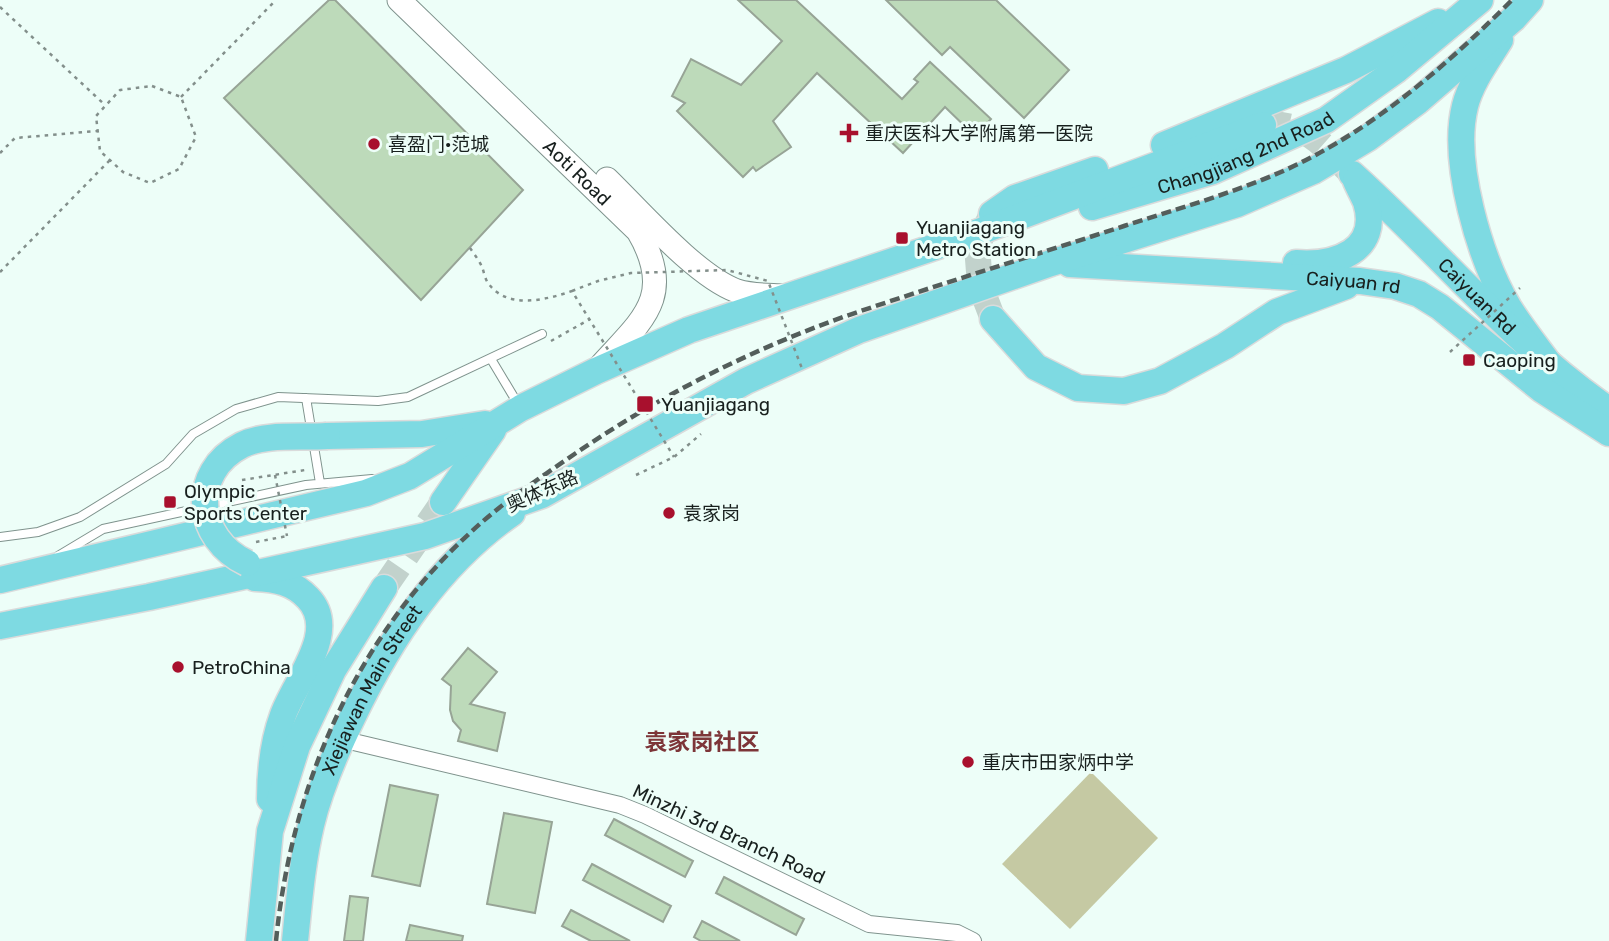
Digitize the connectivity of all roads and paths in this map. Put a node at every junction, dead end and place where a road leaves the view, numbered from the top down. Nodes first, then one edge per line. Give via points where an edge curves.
1 (276, 0) edge
2 (400, 0) edge
3 (422, 0) edge
4 (1480, 0) edge
5 (0, 7) edge
6 (1521, 10) edge
7 (181, 97) junction
8 (105, 106) junction
9 (1263, 125) tunnel mouth
10 (97, 131) junction
11 (0, 153) edge
12 (110, 160) junction
13 (984, 223) junction
14 (1106, 247) junction
15 (470, 248) dead end
16 (1051, 263) junction
17 (0, 272) edge
18 (1360, 281) junction
19 (1520, 288) dead end
20 (572, 291) junction
21 (789, 296) junction
22 (590, 319) junction
23 (993, 320) tunnel mouth
24 (542, 334) dead end
25 (542, 346) dead end
26 (1450, 352) dead end
27 (491, 359) junction
28 (1550, 365) junction
29 (596, 371) junction
30 (803, 371) dead end
31 (306, 398) junction
32 (1609, 410) edge
33 (510, 414) junction
34 (1609, 433) edge
35 (701, 434) dead end
36 (674, 457) junction
37 (305, 470) dead end
38 (275, 475) junction
39 (636, 475) dead end
40 (410, 476) junction
41 (242, 480) dead end
42 (320, 483) junction
43 (542, 495) junction
44 (443, 502) tunnel mouth
45 (0, 537) edge
46 (248, 560) junction
47 (34, 570) junction
48 (0, 580) edge
49 (384, 588) tunnel mouth
50 (0, 626) edge
51 (341, 739) junction
52 (270, 831) junction
53 (259, 941) edge
54 (295, 941) edge
55 (973, 941) edge

1 - 7 path
2 - 29 main road, Aoti Road via 638,231 649,250 656,285 652,304
3 - 21 main road, Aoti Road via 691,260 738,291
4 - 13 main road via 1346,70 1143,153 1015,198
4 - 13 main road, Changjiang 2nd Road via 1395,71 1326,120 1213,172 1069,214
5 - 8 path
6 - 14 main road, Changjiang 2nd Road via 1418,101 1313,171 1237,204
6 - 28 main road via 1476,80 1465,107 1461,152 1474,220 1496,280
7 - 8 path via 152,86 120,90
7 - 12 path via 196,137 179,169 150,183 123,172
8 - 10 path via 96,116
9 - 13 main road
10 - 11 path via 15,138
10 - 12 path via 100,151
12 - 17 path
13 - 21 main road
14 - 16 main road, Changjiang 2nd Road
14 - 28 main road, Caiyuan Rd via 1301,264 1337,261 1349,255 1367,231 1366,201 1352,174
15 - 20 path, bridge via 488,284 507,298 527,301
16 - 18 main road, Caiyuan rd
16 - 43 main road, 奥体东路 via 821,347 746,382
18 - 23 main road via 1277,312 1160,382 1124,391 1078,388 1036,367
18 - 34 main road, Caiyuan rd via 1395,286 1440,307 1541,389
19 - 26 path, bridge
20 - 22 path, bridge
20 - 30 path, bridge via 631,274 672,271 727,270 768,281
21 - 29 main road via 689,330
22 - 25 path
22 - 36 path, bridge
24 - 27 lane
27 - 31 lane via 408,397 378,401
27 - 33 lane
28 - 32 main road, Caiyuan Rd
29 - 33 main road
31 - 42 lane
31 - 45 lane via 278,397 236,409 192,434 166,464 80,517
33 - 40 main road
33 - 44 main road
33 - 46 main road, bridge via 422,435 262,439 232,451 215,468 207,486 208,521 227,551
35 - 36 path
36 - 39 path
37 - 38 path
38 - 41 path
38 - 46 path, bridge via 288,536
40 - 42 lane
40 - 47 main road via 366,493
42 - 47 lane via 103,529
43 - 46 main road, 奥体东路 via 425,536 278,567
43 - 51 main road, Xiejiawan Main Street via 486,532 431,588 381,660
46 - 50 main road
46 - 52 main road via 302,591 312,602 320,625 275,740
47 - 48 main road
49 - 52 main road, Xiejiawan Main Street via 333,670 297,746
51 - 54 main road, Xiejiawan Main Street via 311,823
51 - 55 street, Minzhi 3rd Branch Road via 620,805 869,924 957,933
52 - 53 main road, Xiejiawan Main Street

